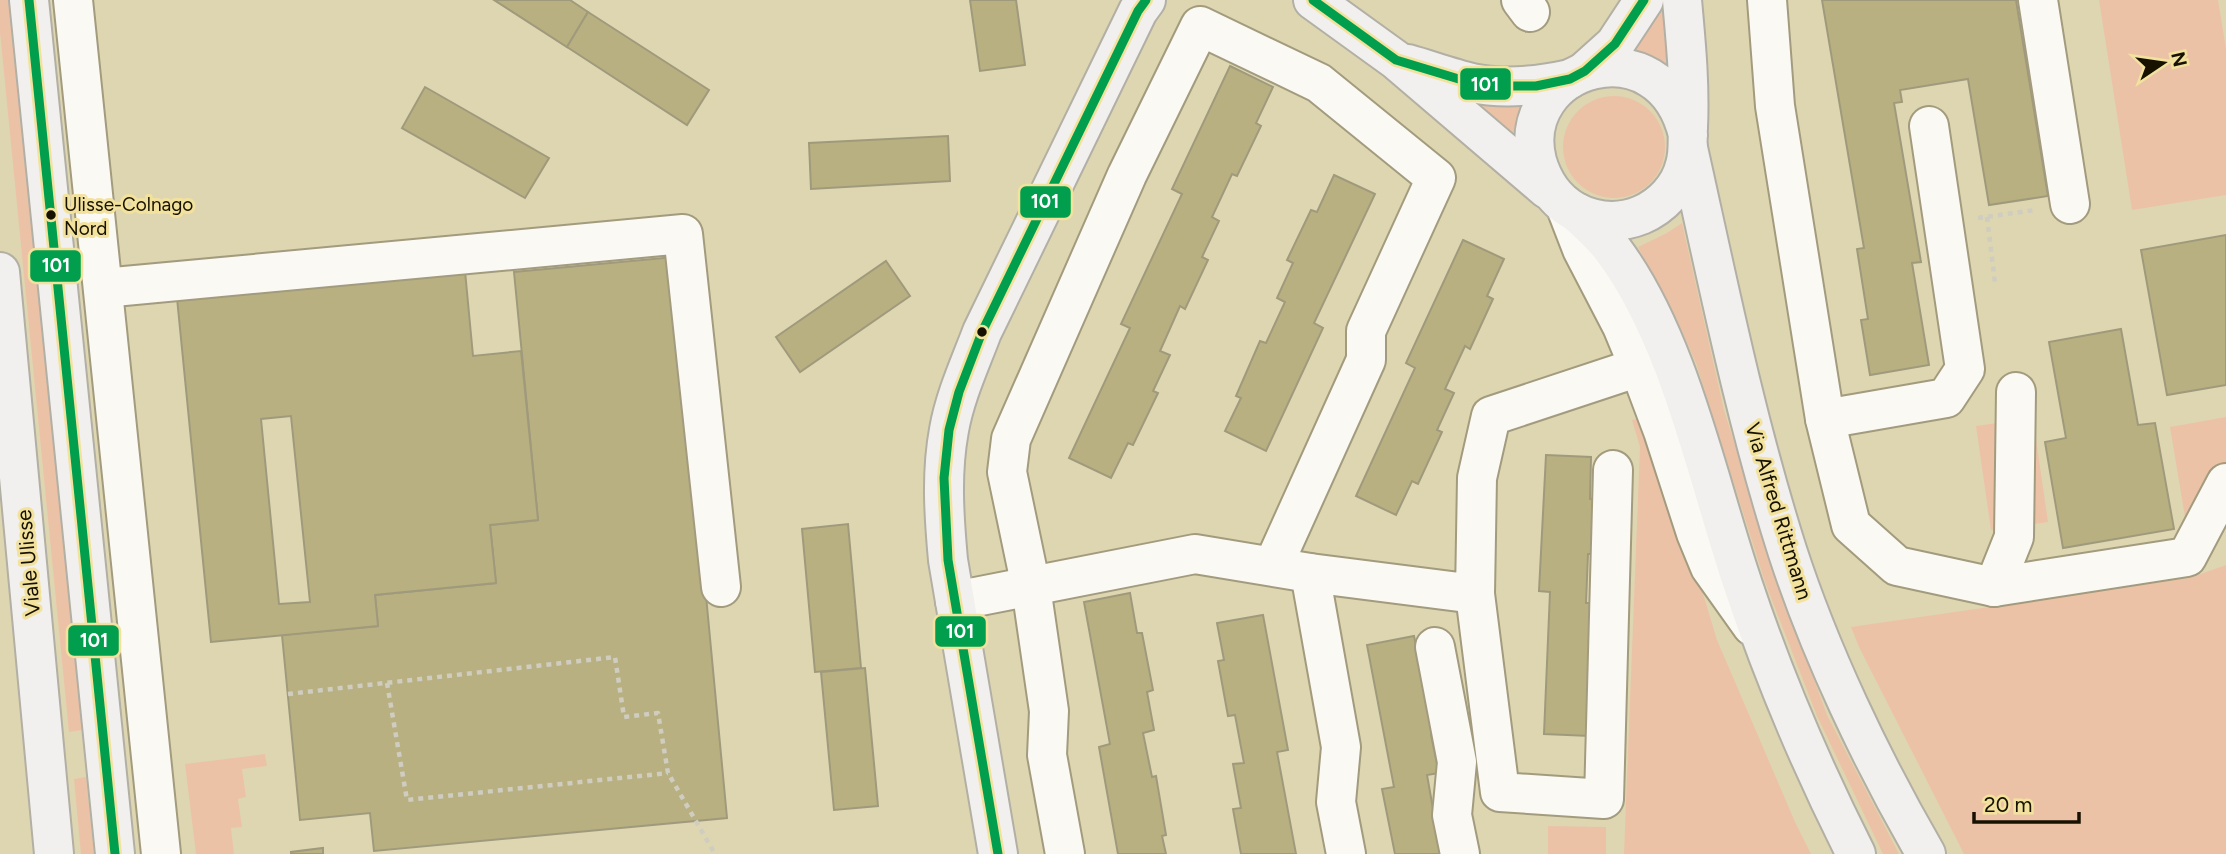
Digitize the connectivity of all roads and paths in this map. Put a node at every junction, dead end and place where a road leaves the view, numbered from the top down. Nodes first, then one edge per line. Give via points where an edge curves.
1 (29, 0) edge
2 (73, 0) edge
3 (1146, 0) edge
4 (1313, 0) edge
5 (1644, 0) edge
6 (1682, 0) edge
7 (1767, 0) edge
8 (2038, 0) edge
9 (1396, 61) junction
10 (1578, 75) junction
11 (1929, 126) dead end
12 (1688, 141) junction
13 (1564, 203) junction
14 (2070, 204) joint
15 (1987, 217) junction
16 (1944, 223) junction
17 (0, 272) edge
18 (1995, 283) dead end
19 (103, 288) junction
20 (1639, 367) junction
21 (2017, 392) dead end
22 (1825, 419) junction
23 (1613, 470) dead end
24 (10, 479) edge
25 (2226, 484) edge
26 (1273, 566) junction
27 (1310, 573) junction
28 (720, 587) dead end
29 (1031, 587) junction
30 (1994, 587) junction
31 (1475, 594) junction
32 (955, 601) junction
33 (1760, 637) junction
34 (1435, 648) dead end
35 (387, 683) junction
36 (288, 694) dead end
37 (668, 773) junction
38 (714, 853) edge
39 (54, 854) edge
40 (115, 854) edge
41 (160, 854) edge
42 (998, 854) edge
43 (1065, 854) edge
44 (1346, 854) edge
45 (1460, 854) edge
46 (1856, 854) edge
47 (1926, 854) edge

1 - 40 main road
2 - 19 lane
3 - 32 main road via 982,332 963,381 944,466 945,527
4 - 9 main road
5 - 10 main road via 1615,44
6 - 12 main road via 1690,81
7 - 22 lane via 1775,106
8 - 14 lane
9 - 10 main road via 1472,83 1506,86 1536,86
9 - 13 main road
10 - 12 main road via 1604,67 1624,68 1651,79 1674,98
10 - 13 main road via 1554,92 1536,131 1535,153 1541,174
11 - 16 lane
12 - 13 main road via 1678,184 1650,211 1614,221 1594,219
12 - 47 main road, Via Alfred Rittmann via 1729,339 1788,553 1853,714
13 - 20 lane
13 - 33 main road via 1618,257 1653,320 1687,407
14 - 15 path
15 - 16 path
15 - 18 path
16 - 22 lane via 1965,369 1946,398
17 - 24 main road, Viale Ulisse
19 - 28 lane via 683,234
19 - 41 lane
20 - 31 lane via 1491,416 1477,478
20 - 33 lane via 1710,567
21 - 30 lane via 2014,537
22 - 30 lane via 1851,525 1897,566
23 - 31 lane via 1604,799 1500,792
24 - 39 main road, Viale Ulisse
25 - 30 lane via 2187,557
26 - 27 lane
26 - 29 lane via 1195,554
26 - 29 lane via 1366,360 1366,331 1436,178 1319,83 1200,26 1127,175 1011,439 1007,472
27 - 31 lane
27 - 44 lane via 1341,747 1336,802
29 - 32 lane
29 - 43 lane via 1049,710 1047,755
32 - 42 main road
33 - 46 main road
34 - 45 lane via 1457,762 1452,815
35 - 36 path
35 - 37 path via 407,800
35 - 37 path via 615,657 624,717 658,713
37 - 38 path

